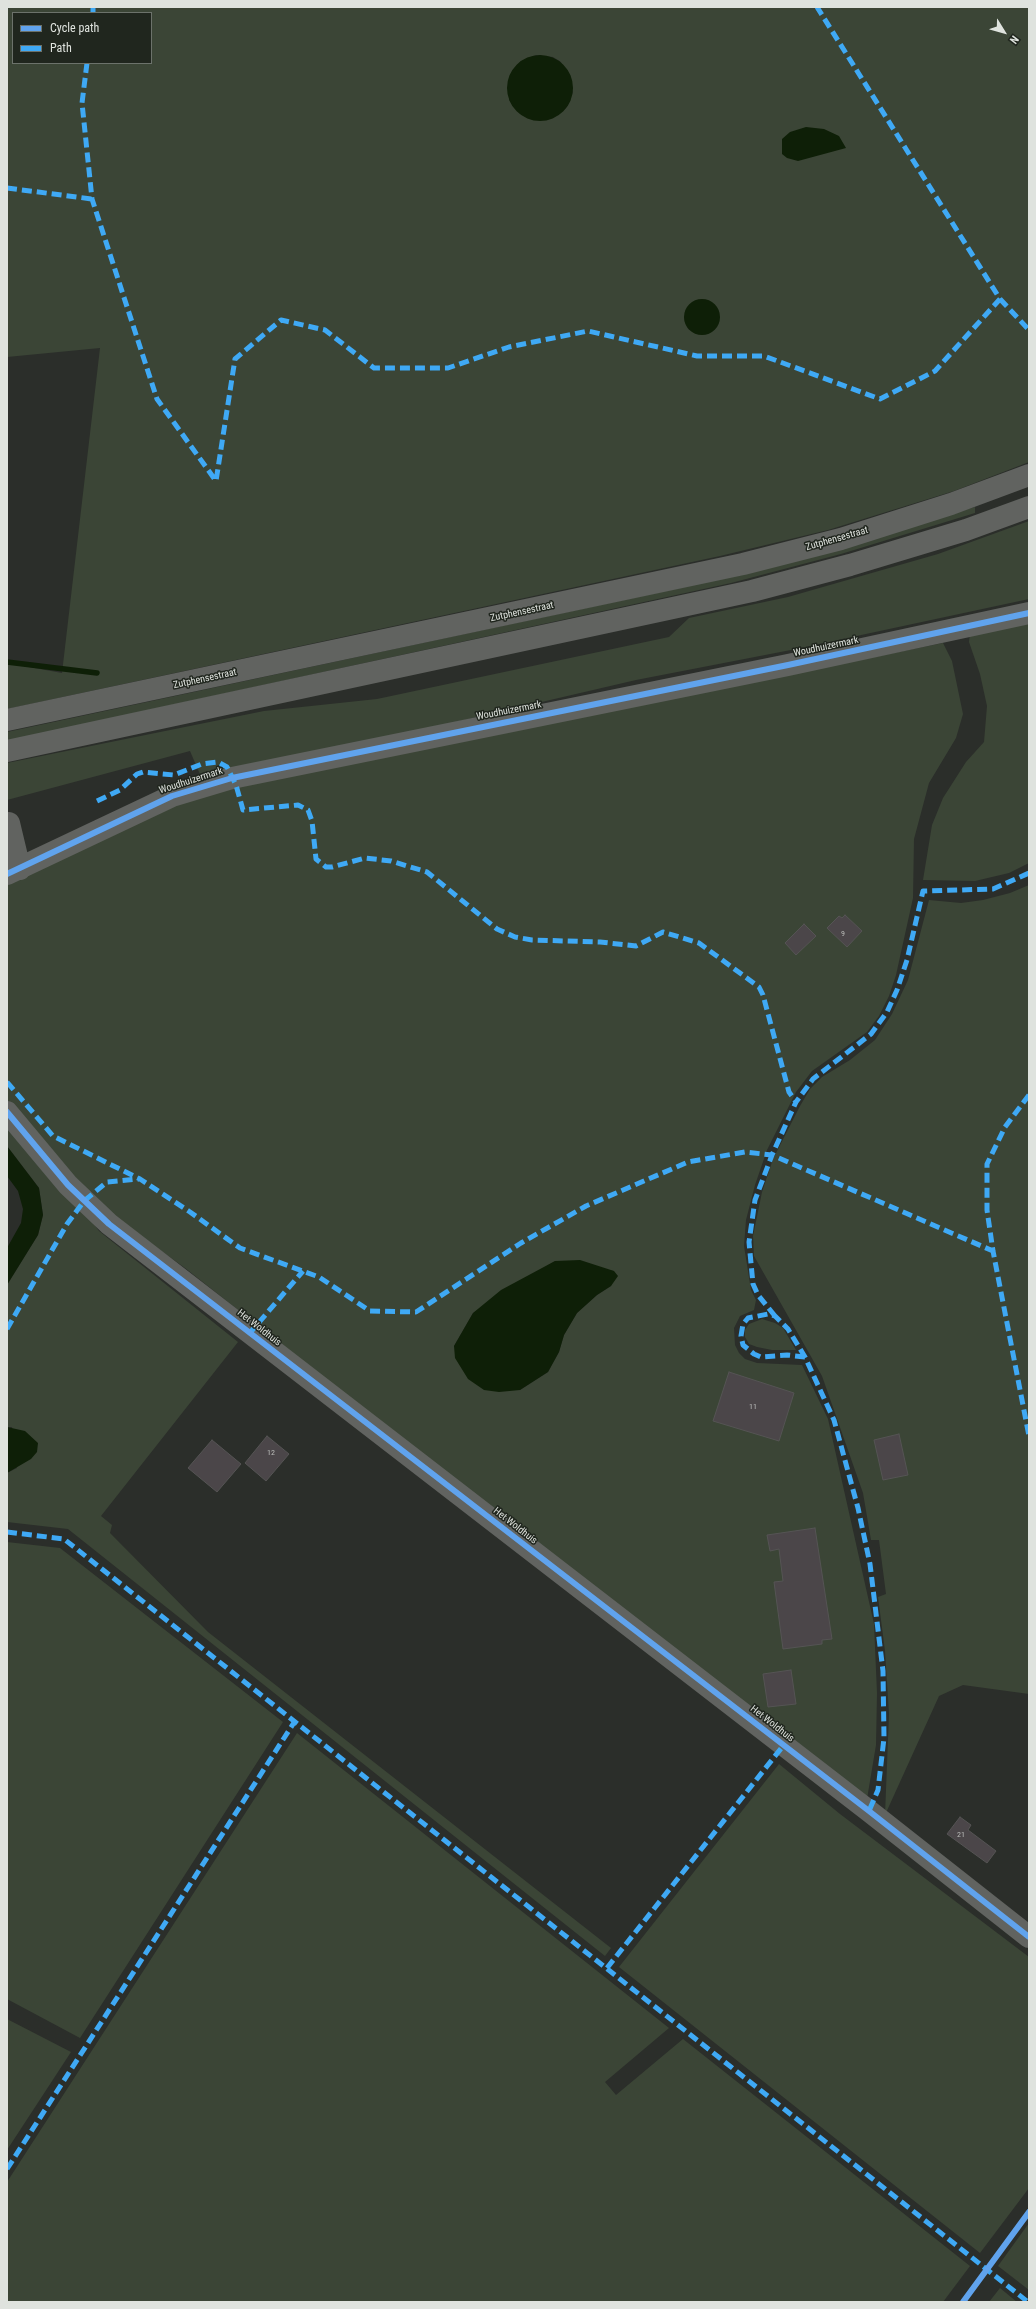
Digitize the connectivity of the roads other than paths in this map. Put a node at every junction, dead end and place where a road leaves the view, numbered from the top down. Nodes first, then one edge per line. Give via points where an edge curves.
1 (1029, 475) edge
2 (1029, 507) edge
3 (1029, 613) edge
4 (7, 720) edge
5 (7, 751) edge
6 (10, 823) dead end
7 (14, 872) edge
8 (7, 1112) edge
9 (1029, 1938) edge

1 - 4 street, Zutphensestraat via 951,504 841,539 743,564
2 - 5 street via 966,530 752,591
3 - 7 street, Woudhuizermark via 788,665 232,778 172,796
6 - 7 street
8 - 9 street, Het Woldhuis via 68,1185 109,1224

